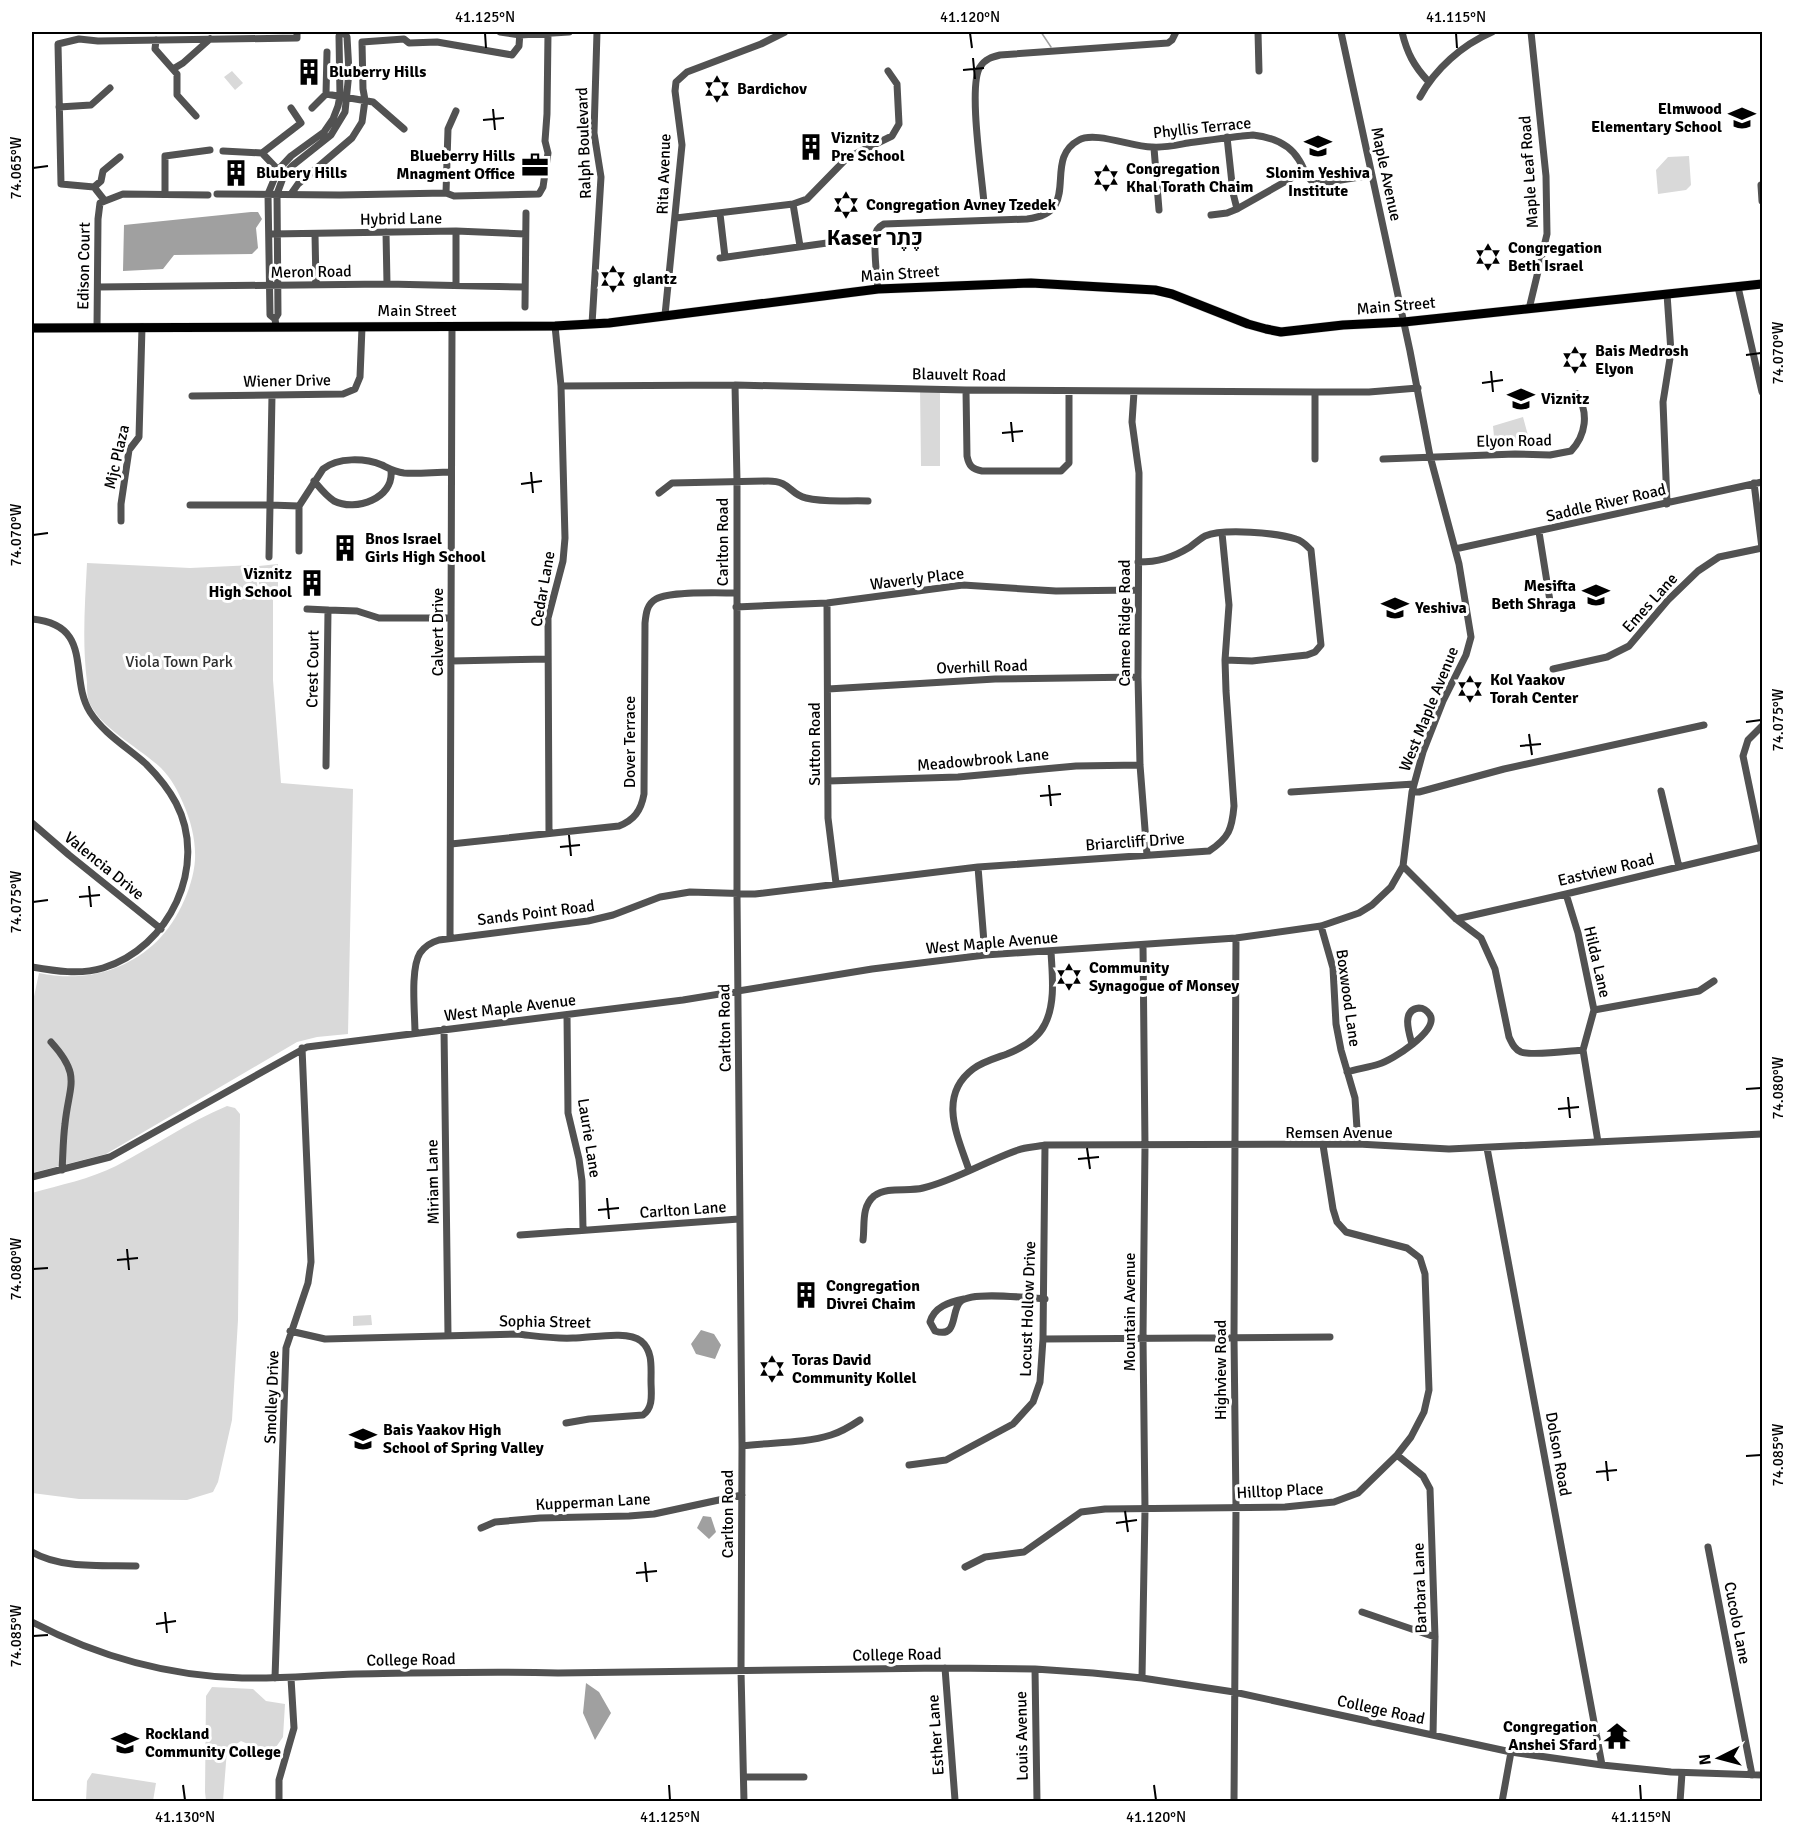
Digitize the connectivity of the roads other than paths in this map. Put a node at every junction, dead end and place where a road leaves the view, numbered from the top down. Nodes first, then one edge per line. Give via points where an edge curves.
1 (89, 32) edge
2 (297, 32) edge
3 (344, 32) edge
4 (500, 32) edge
5 (569, 32) edge
6 (597, 32) edge
7 (785, 32) edge
8 (1176, 32) edge
9 (1258, 32) edge
10 (1341, 32) edge
11 (1402, 32) edge
12 (1492, 32) edge
13 (1531, 32) edge
14 (520, 33) edge
15 (548, 33) junction
16 (404, 35) edge
17 (161, 37) edge
18 (210, 39) junction
19 (89, 40) junction
20 (327, 52) dead end
21 (173, 69) junction
22 (888, 71) dead end
23 (1259, 71) dead end
24 (1428, 81) junction
25 (110, 88) dead end
26 (326, 94) junction
27 (343, 97) junction
28 (1420, 97) dead end
29 (365, 100) junction
30 (59, 107) junction
31 (291, 108) dead end
32 (312, 108) dead end
33 (456, 111) dead end
34 (196, 116) dead end
35 (404, 129) dead end
36 (1227, 137) junction
37 (1154, 148) junction
38 (210, 150) dead end
39 (223, 151) dead end
40 (262, 153) junction
41 (120, 157) dead end
42 (278, 170) junction
43 (1304, 171) junction
44 (284, 175) junction
45 (1372, 175) junction
46 (1761, 185) dead end
47 (94, 187) junction
48 (446, 193) junction
49 (165, 194) junction
50 (272, 194) junction
51 (291, 194) junction
52 (208, 195) dead end
53 (217, 195) dead end
54 (1762, 201) edge
55 (102, 202) junction
56 (984, 203) dead end
57 (793, 204) junction
58 (1237, 209) junction
59 (1159, 210) dead end
60 (526, 213) dead end
61 (720, 214) junction
62 (1212, 215) dead end
63 (676, 218) junction
64 (456, 231) junction
65 (386, 232) junction
66 (277, 233) junction
67 (268, 234) junction
68 (315, 234) junction
69 (525, 234) junction
70 (826, 243) dead end
71 (800, 246) junction
72 (387, 284) junction
73 (456, 284) junction
74 (1762, 284) edge
75 (316, 285) junction
76 (277, 286) junction
77 (98, 287) junction
78 (269, 287) junction
79 (524, 287) junction
80 (1738, 287) junction
81 (878, 289) junction
82 (1667, 294) junction
83 (525, 307) dead end
84 (1529, 309) junction
85 (665, 315) junction
86 (1404, 322) junction
87 (275, 323) junction
88 (592, 324) junction
89 (452, 326) junction
90 (555, 326) junction
91 (142, 327) junction
92 (362, 327) junction
93 (32, 328) edge
94 (97, 328) junction
95 (735, 385) junction
96 (561, 386) junction
97 (1418, 388) junction
98 (966, 390) junction
99 (1069, 391) junction
100 (1134, 392) junction
101 (1315, 392) junction
102 (1762, 392) edge
103 (1577, 394) dead end
104 (192, 396) dead end
105 (272, 396) junction
106 (1430, 456) junction
107 (1315, 459) dead end
108 (1383, 459) dead end
109 (391, 471) junction
110 (451, 472) junction
111 (314, 481) junction
112 (737, 481) junction
113 (1762, 482) edge
114 (1754, 483) junction
115 (659, 493) dead end
116 (868, 501) dead end
117 (1667, 504) junction
118 (190, 505) dead end
119 (270, 506) junction
120 (299, 506) junction
121 (120, 521) dead end
122 (1539, 532) junction
123 (1222, 533) junction
124 (1762, 548) edge
125 (1455, 549) junction
126 (299, 551) dead end
127 (269, 556) dead end
128 (1138, 562) junction
129 (1137, 590) junction
130 (736, 593) junction
131 (1550, 601) dead end
132 (827, 603) junction
133 (736, 607) junction
134 (307, 609) dead end
135 (327, 610) junction
136 (33, 618) edge
137 (451, 618) junction
138 (548, 659) junction
139 (1226, 660) junction
140 (452, 661) junction
141 (1553, 669) dead end
142 (1138, 677) junction
143 (828, 689) junction
144 (1704, 725) dead end
145 (1762, 726) edge
146 (1140, 765) junction
147 (326, 766) dead end
148 (828, 782) junction
149 (1414, 784) junction
150 (1661, 791) dead end
151 (1291, 792) dead end
152 (1412, 792) junction
153 (32, 823) edge
154 (549, 833) junction
155 (451, 844) junction
156 (1762, 847) edge
157 (1147, 855) junction
158 (1403, 866) junction
159 (978, 867) junction
160 (1679, 867) junction
161 (836, 883) junction
162 (737, 894) junction
163 (1566, 894) junction
164 (1456, 919) junction
165 (1321, 926) junction
166 (161, 929) junction
167 (450, 938) junction
168 (1236, 938) junction
169 (1143, 945) junction
170 (1051, 951) junction
171 (985, 956) junction
172 (32, 967) edge
173 (1714, 981) dead end
174 (738, 992) junction
175 (1594, 1010) junction
176 (567, 1015) junction
177 (444, 1029) junction
178 (415, 1033) junction
179 (51, 1042) dead end
180 (1412, 1044) junction
181 (302, 1048) junction
182 (1583, 1050) junction
183 (1347, 1072) junction
184 (1762, 1134) edge
185 (1598, 1142) junction
186 (1358, 1144) junction
187 (1045, 1145) junction
188 (1323, 1145) junction
189 (1145, 1146) junction
190 (1236, 1146) junction
191 (1487, 1148) junction
192 (62, 1170) junction
193 (969, 1170) junction
194 (32, 1178) edge
195 (739, 1219) junction
196 (583, 1229) junction
197 (520, 1235) dead end
198 (863, 1240) dead end
199 (964, 1299) junction
200 (1045, 1299) junction
201 (290, 1331) junction
202 (448, 1335) junction
203 (1143, 1337) junction
204 (1234, 1337) junction
205 (1330, 1337) dead end
206 (1043, 1339) junction
207 (860, 1420) dead end
208 (566, 1423) dead end
209 (742, 1446) junction
210 (1397, 1455) junction
211 (909, 1465) dead end
212 (742, 1495) junction
213 (1236, 1507) junction
214 (1145, 1510) junction
215 (482, 1528) dead end
216 (1708, 1547) dead end
217 (32, 1552) edge
218 (136, 1566) dead end
219 (965, 1567) dead end
220 (1362, 1612) dead end
221 (32, 1622) edge
222 (1435, 1637) junction
223 (945, 1668) junction
224 (1035, 1669) junction
225 (741, 1671) junction
226 (275, 1678) junction
227 (291, 1678) junction
228 (1142, 1678) junction
229 (1234, 1692) junction
230 (1433, 1735) junction
231 (1511, 1752) junction
232 (1602, 1765) junction
233 (1682, 1773) junction
234 (1752, 1775) junction
235 (1762, 1775) edge
236 (744, 1777) junction
237 (804, 1777) dead end
238 (955, 1800) dead end
239 (279, 1802) edge
240 (744, 1802) edge
241 (1037, 1802) edge
242 (1234, 1802) edge
243 (1502, 1802) edge
244 (1680, 1802) edge

1 - 19 street
2 - 18 street via 297,38
3 - 27 street via 339,36
4 - 14 street
5 - 15 street
6 - 88 street, Ralph Boulevard via 594,133 601,177
7 - 63 street, Rita Avenue via 687,72 676,82 682,145
8 - 56 street via 1168,43 1000,55 986,60 977,72 974,93
9 - 23 street
10 - 45 street, Maple Avenue
11 - 24 street via 1415,67
12 - 24 street via 1452,58
13 - 84 street, Maple Leaf Road via 1546,176 1547,234
14 - 15 street
14 - 16 street via 519,46 512,55 437,42 409,43
15 - 48 street via 548,153 539,195
16 - 29 street via 362,42
17 - 18 street
17 - 19 street
17 - 21 street via 155,49
18 - 21 street
19 - 30 street via 58,44
20 - 26 street
21 - 34 street via 177,74 177,95
22 - 57 street via 897,84 899,124 892,136 848,158 807,199
24 - 28 street
25 - 30 street via 91,105
26 - 27 street
26 - 32 street
27 - 29 street
27 - 42 street via 324,132
27 - 44 street via 345,112 331,135
29 - 35 street via 373,102
29 - 51 street via 362,122 351,138
30 - 47 street via 61,184
31 - 40 street via 301,123
33 - 48 street via 448,129
36 - 37 street, Phyllis Terrace
36 - 43 street, Phyllis Terrace via 1253,135 1278,141 1299,160
36 - 58 street
37 - 59 street
37 - 81 street, Phyllis Terrace via 1093,137 1078,140 1063,158 1057,203 1037,218 884,224 875,237
38 - 49 street via 165,156
39 - 40 street
40 - 42 street
41 - 47 street via 103,171 101,181
42 - 44 street
42 - 50 street
43 - 45 street, Phyllis Terrace via 1312,182 1320,184
43 - 58 street
44 - 50 street
45 - 86 street, Maple Avenue
46 - 54 street
47 - 55 street
48 - 51 street
49 - 52 street
49 - 55 street via 123,194
50 - 51 street
50 - 53 street
50 - 66 street
50 - 67 street
55 - 77 street, Edison Court via 98,219
57 - 61 street
57 - 71 street
58 - 62 street
60 - 69 street
61 - 63 street
61 - 71 street via 723,257
63 - 85 street, Rita Avenue
64 - 65 street, Hybrid Lane
64 - 69 street, Hybrid Lane
64 - 73 street
65 - 68 street, Hybrid Lane
65 - 72 street
66 - 67 street, Hybrid Lane
66 - 68 street, Hybrid Lane
66 - 76 street
67 - 78 street
68 - 75 street
69 - 79 street
70 - 71 street
72 - 73 street, Meron Road
72 - 75 street, Meron Road
73 - 79 street, Meron Road
74 - 80 main road, Main Street
75 - 76 street, Meron Road
76 - 78 street, Meron Road
76 - 87 street
77 - 78 street, Meron Road
77 - 94 street, Edison Court
78 - 87 street via 270,315
79 - 83 street
80 - 82 main road, Main Street
80 - 102 street
81 - 85 main road, Main Street
81 - 86 main road, Main Street via 1000,283 1155,290 1281,332
82 - 84 main road, Main Street
82 - 117 street via 1671,352 1663,402
84 - 86 main road, Main Street
85 - 88 main road, Main Street
86 - 97 street, West Maple Avenue
87 - 91 main road, Main Street
87 - 92 main road, Main Street
88 - 90 main road, Main Street
89 - 90 main road, Main Street
89 - 92 main road, Main Street
89 - 110 street, Calvert Drive
90 - 96 street
91 - 94 main road, Main Street
91 - 121 street, Mjc Plaza via 139,437 129,450
92 - 105 street, Wiener Drive via 360,377 355,389 343,394
93 - 94 main road, Main Street
95 - 96 street, Blauvelt Road
95 - 98 street, Blauvelt Road
95 - 112 street, Carlton Road
96 - 138 street, Cedar Lane via 565,538 548,618
97 - 101 street, Blauvelt Road
97 - 106 street, West Maple Avenue
98 - 99 street, Blauvelt Road
98 - 99 street via 968,464 982,471 1040,472 1061,471 1069,463
99 - 100 street, Blauvelt Road
100 - 101 street, Blauvelt Road
100 - 128 street, Cameo Ridge Road via 1132,422 1139,473
101 - 107 street
103 - 106 street, Elyon Road via 1584,410 1584,430 1570,451 1550,455
104 - 105 street, Wiener Drive
105 - 119 street
106 - 108 street
106 - 125 street, West Maple Avenue
109 - 110 street
109 - 111 street via 372,462 336,462 323,469
109 - 111 street via 392,478 383,492 360,504 335,501
110 - 137 street, Calvert Drive
111 - 120 street
112 - 115 street via 672,483
112 - 116 street via 778,481 804,498
112 - 130 street, Carlton Road
113 - 114 street, Saddle River Road
114 - 117 street, Saddle River Road
114 - 124 street
117 - 122 street, Saddle River Road
118 - 119 street
119 - 120 street
119 - 127 street
120 - 126 street
122 - 125 street, Saddle River Road
122 - 131 street
123 - 128 street via 1206,536 1156,562
123 - 139 street, Briarcliff Drive via 1229,604
123 - 139 street via 1262,533 1304,542 1311,550 1321,638 1321,645 1307,655
124 - 141 street, Emes Lane via 1719,557 1698,571 1629,646 1606,657
125 - 149 street, West Maple Avenue via 1471,636 1423,752
128 - 129 street, Cameo Ridge Road
129 - 132 street, Waverly Place via 1056,591 963,585
129 - 142 street, Cameo Ridge Road
130 - 133 street, Carlton Road
130 - 154 street, Dover Terrace via 667,595 654,599 648,606 642,805 633,818 619,826
132 - 133 street, Waverly Place
132 - 143 street, Sutton Road
133 - 162 street, Carlton Road
134 - 135 street
135 - 137 street, Crest Court via 357,611 379,618
135 - 147 street, Crest Court
136 - 166 street via 60,628 72,640 78,657 81,693 88,710 99,726 165,784 178,806 188,849 187,873 176,906
137 - 140 street, Calvert Drive
138 - 140 street
138 - 154 street, Cedar Lane
139 - 157 street, Briarcliff Drive via 1233,823 1222,843 1209,851
140 - 155 street, Calvert Drive
142 - 143 street, Overhill Road via 995,679
142 - 146 street, Cameo Ridge Road
143 - 148 street, Sutton Road
144 - 152 street
145 - 156 street via 1748,740 1743,756
146 - 148 street, Meadowbrook Lane
146 - 157 street, Cameo Ridge Road
148 - 161 street, Sutton Road
149 - 151 street
149 - 152 street, West Maple Avenue
150 - 160 street
152 - 158 street, West Maple Avenue
153 - 166 street, Valencia Drive
154 - 155 street, Dover Terrace
155 - 167 street, Calvert Drive
156 - 160 street, Eastview Road
157 - 159 street, Briarcliff Drive
158 - 164 street
158 - 165 street, West Maple Avenue via 1391,887 1372,905
159 - 161 street, Briarcliff Drive
159 - 171 street
160 - 163 street, Eastview Road
161 - 162 street, Briarcliff Drive
162 - 167 street, Sands Point Road via 690,892 660,897 588,921
162 - 174 street, Carlton Road
163 - 164 street, Eastview Road
163 - 175 street, Hilda Lane
164 - 182 street via 1481,938 1490,955 1514,1047 1532,1053
165 - 168 street, West Maple Avenue
165 - 183 street, Boxwood Lane via 1333,968 1336,1024
166 - 172 street via 140,950 103,969 79,972
167 - 178 street, Sands Point Road via 430,944 418,957 414,972
168 - 169 street, West Maple Avenue
168 - 190 street, Highview Road
169 - 170 street, West Maple Avenue
169 - 189 street, Mountain Avenue
170 - 171 street, West Maple Avenue
170 - 193 street via 1050,1009 1045,1025 1018,1050 974,1068 956,1091 952,1108 954,1127
171 - 174 street, West Maple Avenue via 872,969
173 - 175 street via 1699,991
174 - 176 street, West Maple Avenue
174 - 195 street, Carlton Road
175 - 182 street, Hilda Lane
176 - 177 street, West Maple Avenue
176 - 196 street, Laurie Lane via 568,1113 582,1181
177 - 178 street, West Maple Avenue
177 - 202 street, Miriam Lane
178 - 181 street, West Maple Avenue
179 - 192 street via 69,1066 72,1078
180 - 180 street via 1432,1021 1423,1009 1418,1008 1407,1018
180 - 183 street via 1381,1063
181 - 192 street, West Maple Avenue via 110,1157
181 - 201 street, Smolley Drive via 311,1262 308,1283
182 - 185 street, Hilda Lane
183 - 186 street, Boxwood Lane via 1355,1098
184 - 185 street, Remsen Avenue
185 - 191 street, Remsen Avenue
186 - 188 street, Remsen Avenue
186 - 191 street, Remsen Avenue
187 - 189 street, Remsen Avenue
187 - 193 street, Remsen Avenue via 1020,1149
187 - 200 street, Locust Hollow Drive
188 - 190 street, Remsen Avenue
188 - 210 street, Hilltop Place via 1337,1222 1346,1232 1407,1248 1420,1257 1425,1274 1429,1390 1424,1412
189 - 190 street, Remsen Avenue
189 - 203 street, Mountain Avenue
190 - 204 street, Highview Road
191 - 232 street, Dolson Road
192 - 194 street, West Maple Avenue
193 - 198 street, Remsen Avenue via 922,1189 875,1196 864,1214
195 - 196 street, Carlton Lane
195 - 209 street, Carlton Road
196 - 197 street, Carlton Lane
199 - 199 street via 950,1329 935,1331 930,1323 933,1314 948,1303
199 - 200 street
200 - 206 street, Locust Hollow Drive
201 - 202 street, Sophia Street via 325,1339
201 - 226 street, Smolley Drive via 284,1373
202 - 208 street, Sophia Street via 633,1336 642,1342 651,1361 649,1410 643,1415
203 - 204 street
203 - 206 street
203 - 214 street, Mountain Avenue
204 - 205 street
204 - 213 street, Highview Road
206 - 211 street, Locust Hollow Drive via 1040,1382 1033,1402 1013,1424 946,1460
207 - 209 street via 831,1435 810,1440
209 - 212 street, Carlton Road
210 - 213 street, Hilltop Place via 1358,1493 1334,1502
210 - 222 street, Barbara Lane via 1423,1476 1430,1490
212 - 215 street, Kupperman Lane via 654,1514 540,1518 495,1522
212 - 225 street, Carlton Road
213 - 214 street, Hilltop Place
213 - 229 street, Highview Road
214 - 219 street, Hilltop Place via 1081,1512 1024,1552 985,1557
214 - 228 street, Mountain Avenue
216 - 234 street, Cucolo Lane
217 - 218 street via 56,1562
220 - 222 street
221 - 226 street, College Road via 88,1648 142,1665 208,1676
222 - 230 street, Barbara Lane
223 - 224 street, College Road
223 - 225 street, College Road
223 - 238 street, Esther Lane
224 - 228 street, College Road
224 - 241 street, Louis Avenue
225 - 227 street, College Road via 354,1674
225 - 236 street, Carlton Road
226 - 227 street, College Road
227 - 239 street via 294,1728 279,1780
228 - 229 street, College Road
229 - 230 street, College Road
229 - 242 street, Highview Road
230 - 231 street, College Road
231 - 232 street, College Road
231 - 243 street
232 - 233 street, College Road
233 - 234 street, College Road
233 - 244 street
234 - 235 street, College Road
236 - 237 street
236 - 240 street, Carlton Road

